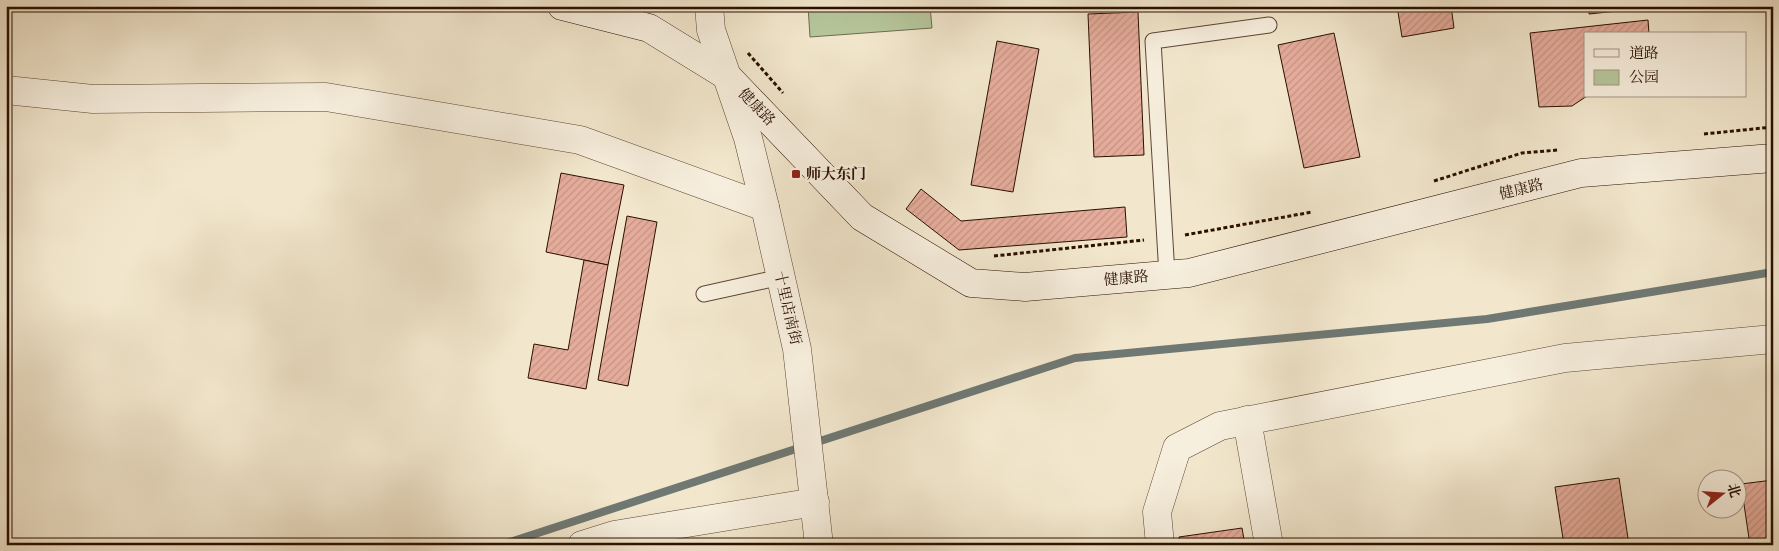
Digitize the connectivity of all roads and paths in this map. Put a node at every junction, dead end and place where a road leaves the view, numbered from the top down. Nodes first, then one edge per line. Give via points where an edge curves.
1 (562, 6) edge
2 (709, 6) edge
3 (1269, 25) dead end
4 (727, 76) junction
5 (6, 90) edge
6 (1773, 158) edge
7 (766, 207) junction
8 (1167, 275) junction
9 (781, 277) junction
10 (704, 294) dead end
11 (1773, 339) edge
12 (1247, 420) junction
13 (815, 502) junction
14 (582, 545) edge
15 (819, 545) edge
16 (1160, 545) edge
17 (1269, 545) edge

1 - 4 street, 健康路 via 649,28
2 - 4 street, 十里店南街 via 711,30
3 - 8 lane via 1153,41
4 - 7 street, 十里店南街
4 - 8 street, 健康路 via 862,217 971,283 1025,287
5 - 7 street via 93,99 326,97 580,140
6 - 8 street, 健康路 via 1581,173 1189,273
7 - 9 street, 十里店南街
9 - 10 lane
9 - 13 street, 十里店南街 via 797,349
11 - 12 street via 1565,358
12 - 16 street via 1220,426 1177,448 1157,512
12 - 17 street
13 - 14 street via 614,535
13 - 15 street, 十里店南街

